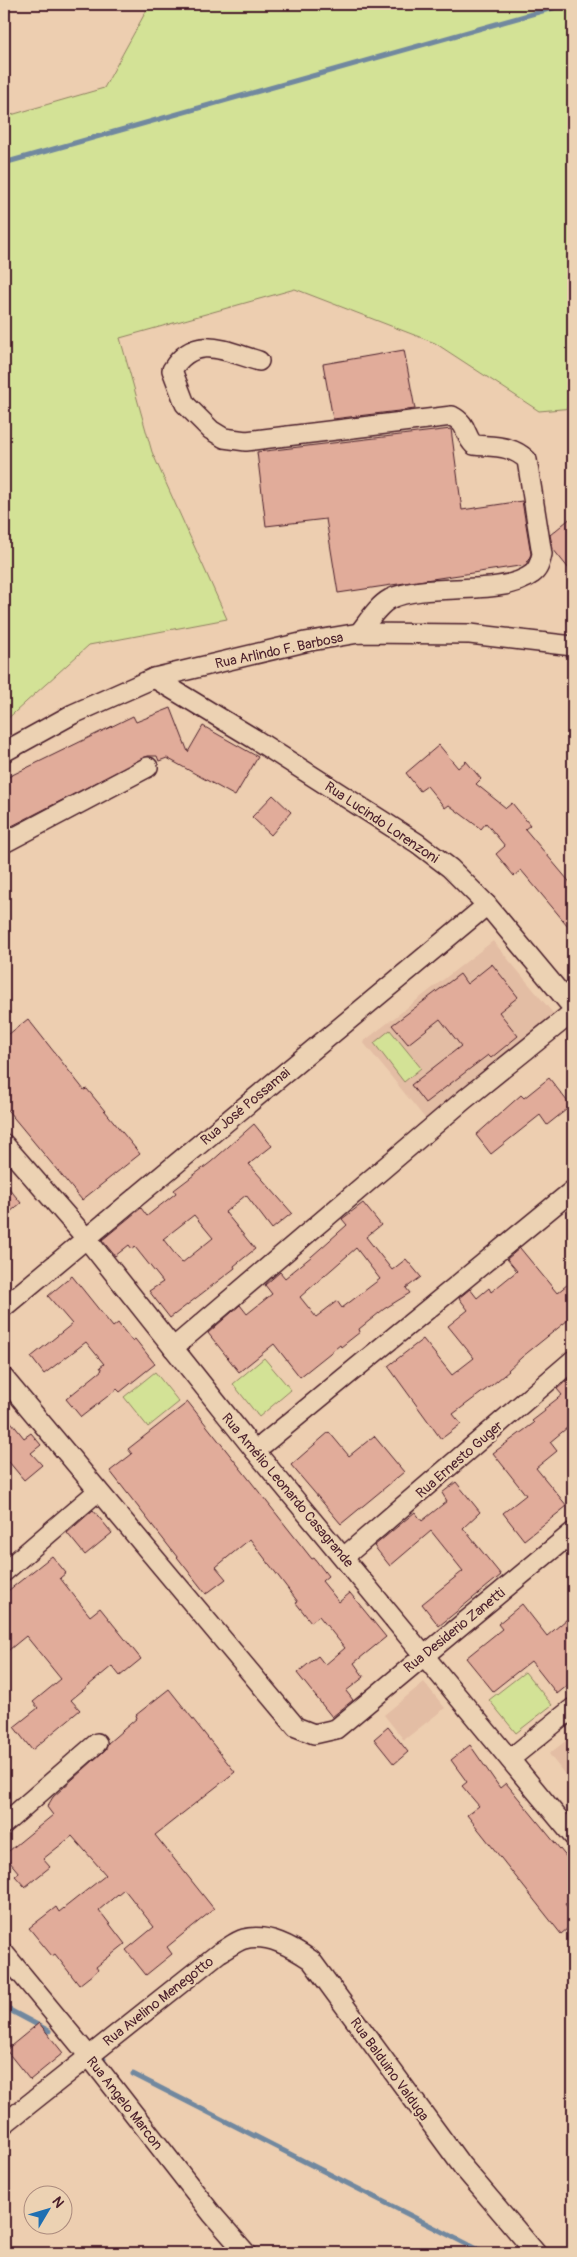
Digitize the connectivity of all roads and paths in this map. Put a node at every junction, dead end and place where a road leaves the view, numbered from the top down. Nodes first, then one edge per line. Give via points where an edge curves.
1 (259, 361) dead end
2 (359, 633) junction
3 (573, 646) edge
4 (154, 678) junction
5 (4, 752) edge
6 (148, 767) dead end
7 (4, 843) edge
8 (487, 905) junction
9 (573, 1010) edge
10 (4, 1144) edge
11 (573, 1190) edge
12 (86, 1238) junction
13 (4, 1307) edge
14 (173, 1348) junction
15 (573, 1360) edge
16 (4, 1378) edge
17 (255, 1450) junction
18 (98, 1491) junction
19 (573, 1532) edge
20 (344, 1557) junction
21 (4, 1572) edge
22 (423, 1655) junction
23 (573, 1708) edge
24 (97, 1743) dead end
25 (510, 1759) junction
26 (4, 1824) edge
27 (573, 1836) edge
28 (4, 1953) edge
29 (219, 1953) joint
30 (88, 2055) junction
31 (4, 2124) edge
32 (246, 2253) edge
33 (536, 2253) edge

1 - 2 street via 209,346 192,349 179,359 172,370 186,404 211,430 224,438 246,441 452,416 466,427 474,445 510,448 527,460 542,554 533,573 522,580 497,585 404,594 389,599
2 - 3 street, Rua Arlindo F. Barbosa via 470,634
2 - 4 street, Rua Arlindo F. Barbosa via 305,642
4 - 5 street, Rua Arlindo F. Barbosa via 73,714
4 - 8 street, Rua Lucindo Lorenzoni via 418,843 450,868
6 - 7 street
8 - 9 street, Rua Lucindo Lorenzoni
8 - 12 street, Rua José Possamai
9 - 14 street
10 - 12 street, Rua Amélio Leonardo Casagrande
11 - 17 street
12 - 13 street, Rua José Possamai
12 - 14 street, Rua Amélio Leonardo Casagrande
14 - 17 street, Rua Amélio Leonardo Casagrande
15 - 20 street, Rua Ernesto Guger
16 - 18 street
17 - 20 street, Rua Amélio Leonardo Casagrande
18 - 21 street
18 - 22 street, Rua Desiderio Zanetti via 296,1727 314,1734 336,1729
19 - 22 street, Rua Desiderio Zanetti
20 - 22 street, Rua Amélio Leonardo Casagrande
22 - 25 street, Rua Amélio Leonardo Casagrande
23 - 25 street
24 - 26 street
25 - 27 street, Rua Amélio Leonardo Casagrande
28 - 30 street, Rua Angelo Marcon
29 - 30 street, Rua Avelino Menegotto
29 - 33 street, Rua Balduino Valduga via 244,1939 268,1939 288,1944 311,1960 462,2166
30 - 31 street, Rua Avelino Menegotto
30 - 32 street, Rua Angelo Marcon

